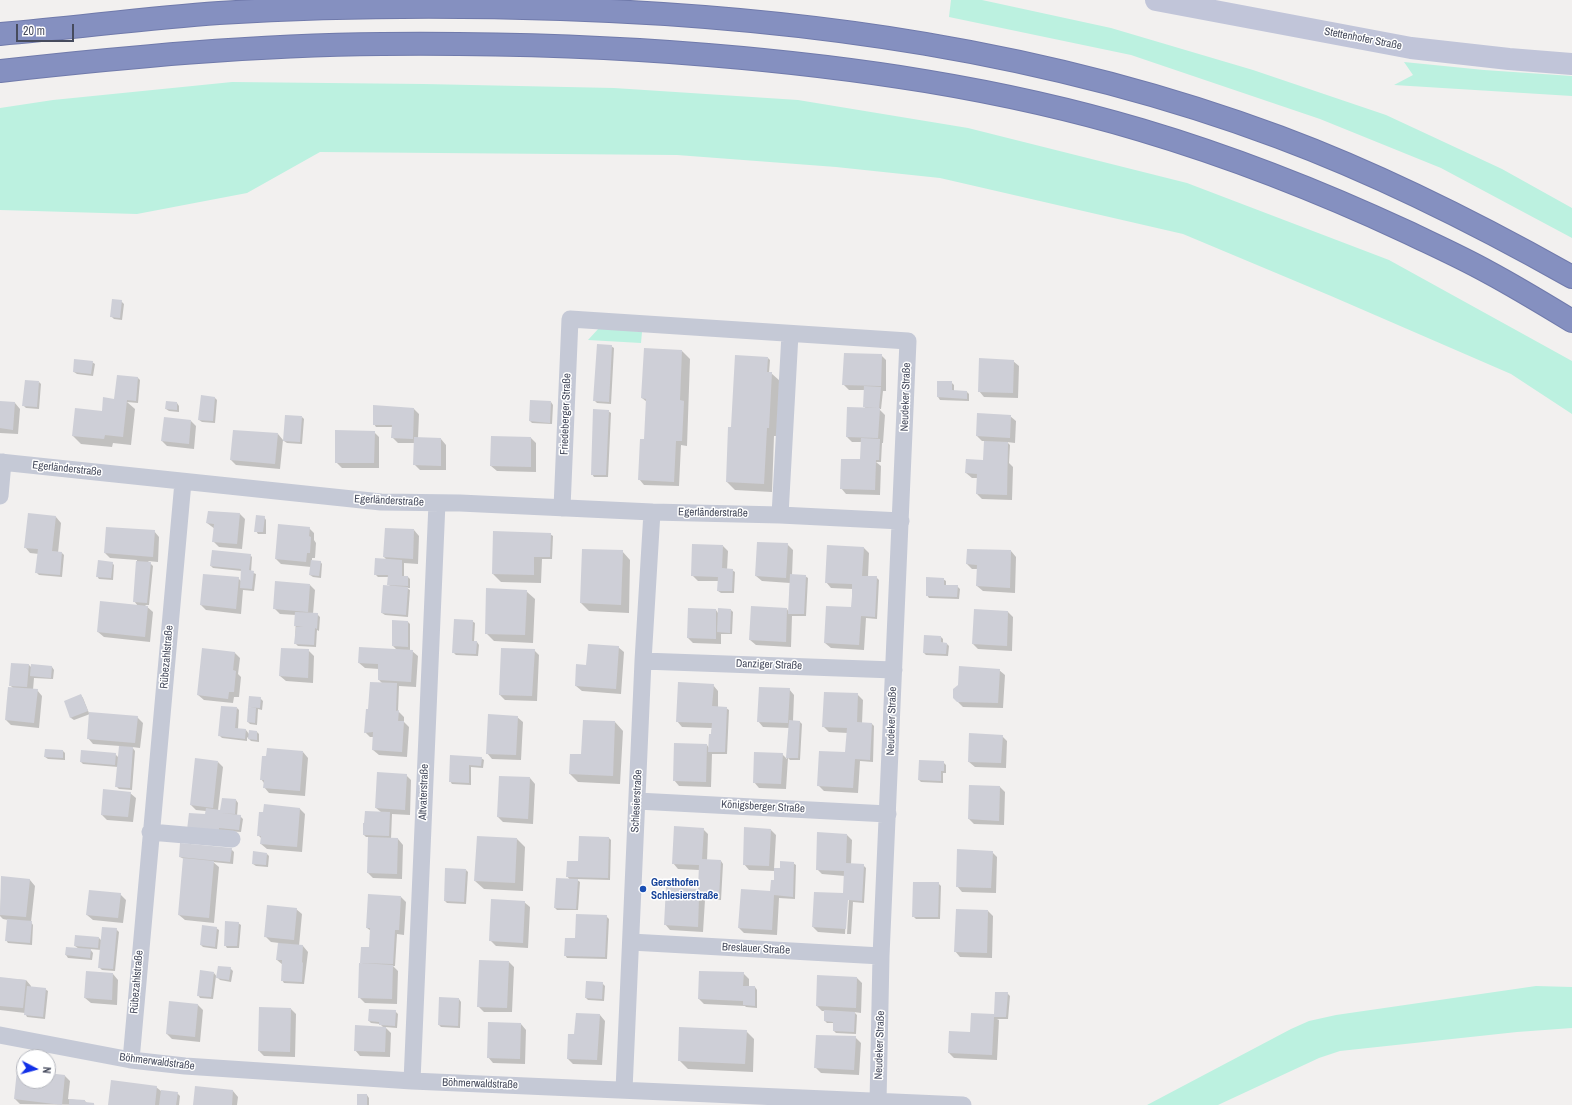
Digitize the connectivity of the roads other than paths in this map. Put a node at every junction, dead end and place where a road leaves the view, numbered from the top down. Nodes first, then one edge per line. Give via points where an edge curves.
1 (1156, 0) edge
2 (0, 34) edge
3 (1572, 64) edge
4 (0, 71) edge
5 (1572, 277) edge
6 (1572, 321) edge
7 (790, 334) junction
8 (2, 462) edge
9 (183, 482) junction
10 (0, 496) edge
11 (437, 503) junction
12 (562, 508) junction
13 (652, 512) junction
14 (780, 515) junction
15 (901, 521) junction
16 (643, 661) junction
17 (894, 670) junction
18 (637, 801) junction
19 (888, 814) junction
20 (150, 832) junction
21 (232, 839) dead end
22 (631, 942) junction
23 (882, 956) junction
24 (0, 1035) edge
25 (130, 1060) junction
26 (412, 1081) junction
27 (624, 1090) junction
28 (878, 1102) junction
29 (963, 1105) edge

1 - 3 street, Stettenhofer Straße via 1411,48
2 - 5 highway via 221,13 467,6 681,14 888,37 1085,77 1190,107 1278,136 1416,195 1484,228
4 - 6 highway via 213,51 365,44 459,44 541,45 688,53 834,67 901,77 981,91 1084,115 1140,130 1244,165 1340,202 1434,245 1485,270
7 - 12 street, Friedeberger Straße via 570,319
7 - 14 street
7 - 15 street, Neudeker Straße via 908,341
8 - 9 street, Egerländerstraße
8 - 10 street
9 - 11 street, Egerländerstraße via 381,502
9 - 20 street, Rübezahlstraße
11 - 12 street, Egerländerstraße
11 - 26 street, Altvaterstraße
12 - 13 street, Egerländerstraße
13 - 14 street, Egerländerstraße
13 - 16 street, Schlesierstraße
14 - 15 street, Egerländerstraße
15 - 17 street, Neudeker Straße
16 - 17 street, Danziger Straße
16 - 18 street, Schlesierstraße
17 - 19 street, Neudeker Straße
18 - 19 street, Königsberger Straße
18 - 22 street, Schlesierstraße
19 - 23 street, Neudeker Straße
20 - 21 street
20 - 25 street, Rübezahlstraße
22 - 23 street, Breslauer Straße
22 - 27 street, Schlesierstraße
23 - 28 street, Neudeker Straße
24 - 25 street, Böhmerwaldstraße
25 - 26 street, Böhmerwaldstraße
26 - 27 street, Böhmerwaldstraße
27 - 28 street, Böhmerwaldstraße
28 - 29 street, Böhmerwaldstraße

